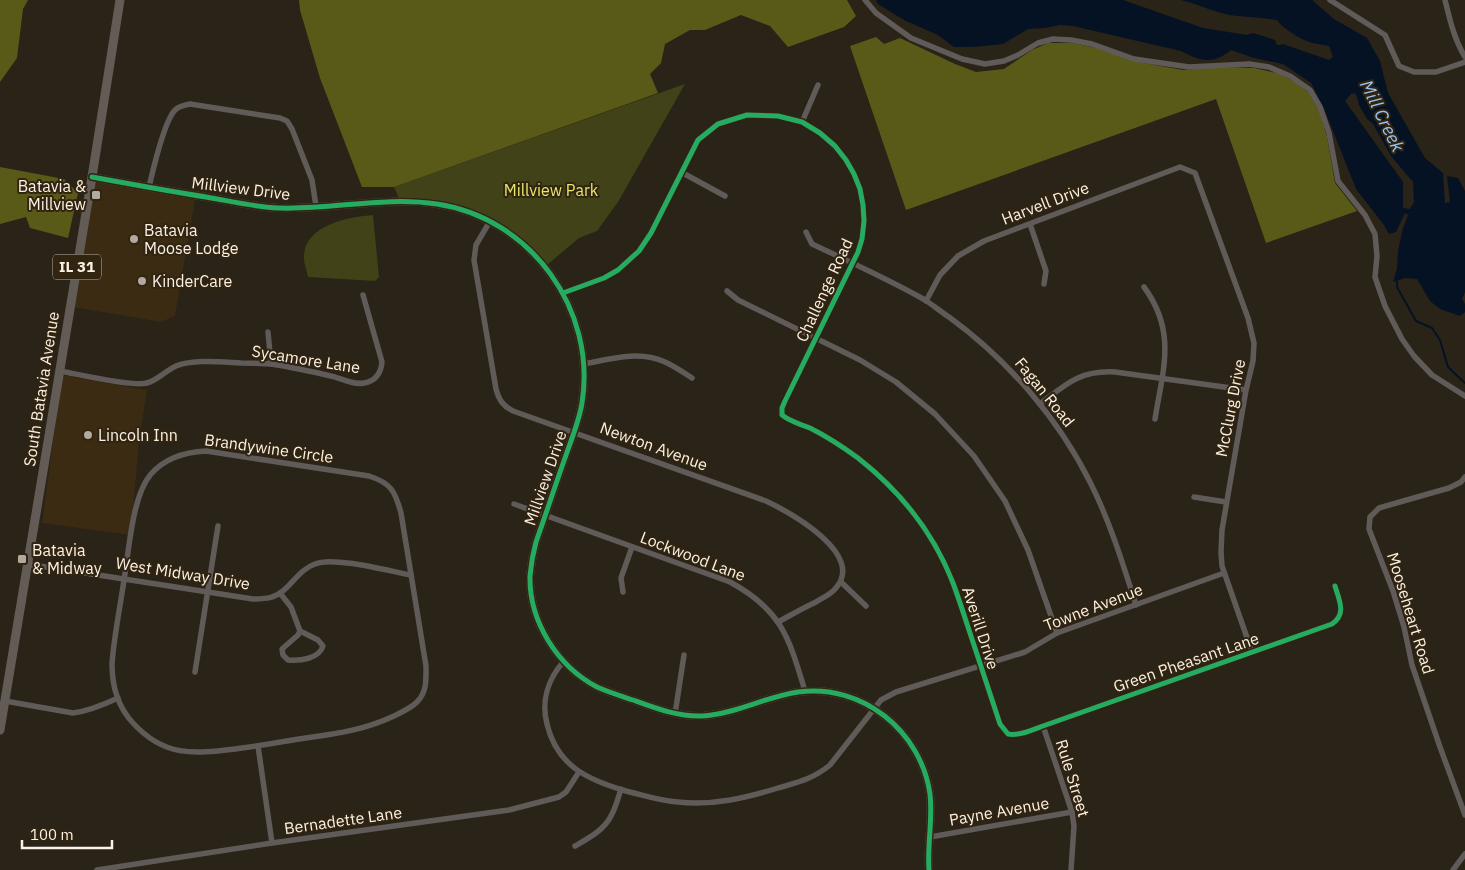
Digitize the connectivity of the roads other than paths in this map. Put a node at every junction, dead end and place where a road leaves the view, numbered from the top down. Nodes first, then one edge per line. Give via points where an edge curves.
1 (120, 0) edge
2 (865, 0) edge
3 (1330, 0) edge
4 (1445, 0) edge
5 (1465, 56) edge
6 (1465, 62) edge
7 (818, 85) dead end
8 (802, 122) junction
9 (681, 172) junction
10 (1195, 173) joint
11 (92, 177) junction
12 (149, 187) junction
13 (725, 196) dead end
14 (316, 206) junction
15 (490, 221) junction
16 (1030, 224) junction
17 (806, 232) dead end
18 (853, 264) junction
19 (1044, 284) dead end
20 (1144, 287) dead end
21 (727, 292) dead end
22 (563, 293) junction
23 (363, 295) dead end
24 (926, 300) junction
25 (268, 332) dead end
26 (816, 339) junction
27 (271, 364) junction
28 (584, 364) junction
29 (60, 371) junction
30 (692, 378) dead end
31 (1162, 379) junction
32 (1246, 390) junction
33 (1465, 396) edge
34 (1040, 404) junction
35 (1155, 418) dead end
36 (788, 420) joint
37 (574, 432) junction
38 (1465, 477) edge
39 (1194, 497) dead end
40 (1226, 502) junction
41 (514, 504) dead end
42 (545, 516) junction
43 (218, 526) dead end
44 (632, 547) junction
45 (28, 564) junction
46 (1224, 573) junction
47 (411, 575) junction
48 (125, 578) junction
49 (841, 582) junction
50 (1335, 586) dead end
51 (208, 592) junction
52 (623, 592) dead end
53 (280, 593) junction
54 (1136, 605) junction
55 (866, 606) dead end
56 (778, 622) junction
57 (300, 631) junction
58 (1057, 633) junction
59 (1252, 652) junction
60 (684, 655) dead end
61 (564, 662) junction
62 (981, 666) junction
63 (195, 672) dead end
64 (805, 691) junction
65 (118, 698) junction
66 (5, 700) junction
67 (874, 708) junction
68 (675, 714) junction
69 (1043, 726) junction
70 (0, 730) edge
71 (1008, 734) joint
72 (258, 746) junction
73 (579, 772) junction
74 (621, 789) junction
75 (1072, 812) junction
76 (1465, 815) edge
77 (930, 837) junction
78 (272, 843) junction
79 (575, 846) dead end
80 (1465, 854) edge
81 (1072, 869) edge
82 (97, 870) edge
83 (929, 870) edge
84 (1453, 870) edge

1 - 11 main road, South Batavia Avenue / IL 31
2 - 33 street via 876,14 911,38 962,59 985,64 1004,61 1053,39 1092,44 1134,59 1189,67 1248,64 1269,67 1290,76 1310,90 1320,107 1329,133 1338,181 1365,215 1375,234 1375,277 1402,339 1432,374
3 - 6 street via 1385,35 1399,66 1414,72 1436,72
4 - 5 street via 1451,25
7 - 8 street
8 - 9 street, Challenge Road via 778,116 747,115 718,124 698,140
8 - 18 street, Challenge Road via 835,146 860,189 864,221 862,240
9 - 13 street
9 - 22 street, Challenge Road via 639,252 604,278
10 - 16 street, Harvell Drive via 1180,167
10 - 32 street, McClurg Drive via 1251,325 1254,352
11 - 12 street, Millview Drive
11 - 29 main road, South Batavia Avenue / IL 31
12 - 14 street, Millview Drive via 264,207
12 - 14 street via 170,116 178,107 190,104 287,121 312,180
14 - 15 street, Millview Drive via 424,202 466,211
15 - 22 street, Millview Drive via 532,252
15 - 37 street, Newton Avenue via 476,245 474,260 498,396 513,411
16 - 19 street via 1046,271
16 - 24 street, Harvell Drive via 984,241 958,256 940,275
17 - 18 street, Fagan Road via 812,244
18 - 24 street, Fagan Road
18 - 26 street, Challenge Road
20 - 31 street via 1155,302 1165,335
21 - 26 street
22 - 28 street, Millview Drive via 578,328
23 - 27 street, Sycamore Lane via 382,362 382,368 373,380 358,384
24 - 34 street, Fagan Road via 968,331
25 - 27 street
26 - 36 street, Challenge Road via 782,408 782,415
26 - 58 street via 896,382 935,414 974,456 1005,501 1028,550
27 - 29 street, Sycamore Lane via 189,363 145,384
28 - 30 street via 642,356 664,361
28 - 37 street, Millview Drive via 582,404
29 - 45 main road, South Batavia Avenue / IL 31
31 - 32 street
31 - 34 street via 1094,372 1069,382
31 - 35 street
32 - 40 street, McClurg Drive
34 - 54 street, Fagan Road via 1091,484
36 - 62 street, Averill Drive via 809,428 857,457 912,512 928,534 953,583
37 - 42 street, Millview Drive
37 - 49 street, Newton Avenue via 783,509 817,533 836,552 843,567
38 - 76 street, Mooseheart Road via 1449,488 1379,508 1370,517 1369,529 1393,591 1412,665
39 - 40 street
40 - 46 street, McClurg Drive via 1221,552
41 - 42 street, Lockwood Lane
42 - 44 street, Lockwood Lane
42 - 61 street, Millview Drive via 532,561 531,590 541,627
43 - 51 street
44 - 52 street via 622,578
44 - 56 street, Lockwood Lane via 730,582 757,598
45 - 48 street, West Midway Drive
45 - 66 main road, South Batavia Avenue / IL 31
46 - 54 street, Towne Avenue
46 - 59 street, McClurg Drive
47 - 48 street, Brandywine Circle via 401,513 392,489 382,480 206,451 175,457 150,475 138,498
47 - 53 street via 322,561 305,569
47 - 72 street, Brandywine Circle via 426,666 425,690 421,698 400,713 358,730
48 - 51 street, West Midway Drive
48 - 65 street, Brandywine Circle via 112,664
49 - 55 street
49 - 56 street via 826,596
50 - 59 street, Green Pheasant Lane via 1341,610 1336,621
51 - 53 street, West Midway Drive via 252,599
51 - 63 street
53 - 57 street via 291,607
54 - 58 street, Towne Avenue
56 - 64 street, Lockwood Lane via 793,650
57 - 57 street via 282,649 288,660 313,656 323,648 318,640
58 - 62 street, Towne Avenue via 1035,648
59 - 69 street, Green Pheasant Lane
60 - 68 street
61 - 68 street, Millview Drive via 596,686
61 - 73 street, Towne Avenue via 548,686 545,717 556,749
62 - 67 street, Towne Avenue via 896,692
62 - 71 street, Averill Drive via 1000,724
64 - 67 street, Millview Drive via 833,692
64 - 68 street, Millview Drive via 718,714
65 - 66 street via 93,709 73,713
65 - 72 street, Brandywine Circle via 140,731 166,747 192,753
66 - 70 main road, South Batavia Avenue / IL 31
67 - 74 street, Towne Avenue via 830,765 810,778 739,799 713,802 679,803
67 - 77 street, Millview Drive via 899,729 919,758 930,795
69 - 71 street, Green Pheasant Lane
69 - 75 street, Rule Street
72 - 78 street
73 - 74 street, Towne Avenue
73 - 78 street, Bernadette Lane via 560,797 509,810
74 - 79 street via 606,824
75 - 77 street, Payne Avenue
75 - 81 street, Rule Street
77 - 83 street, Millview Drive
78 - 82 street, Bernadette Lane
80 - 84 street

